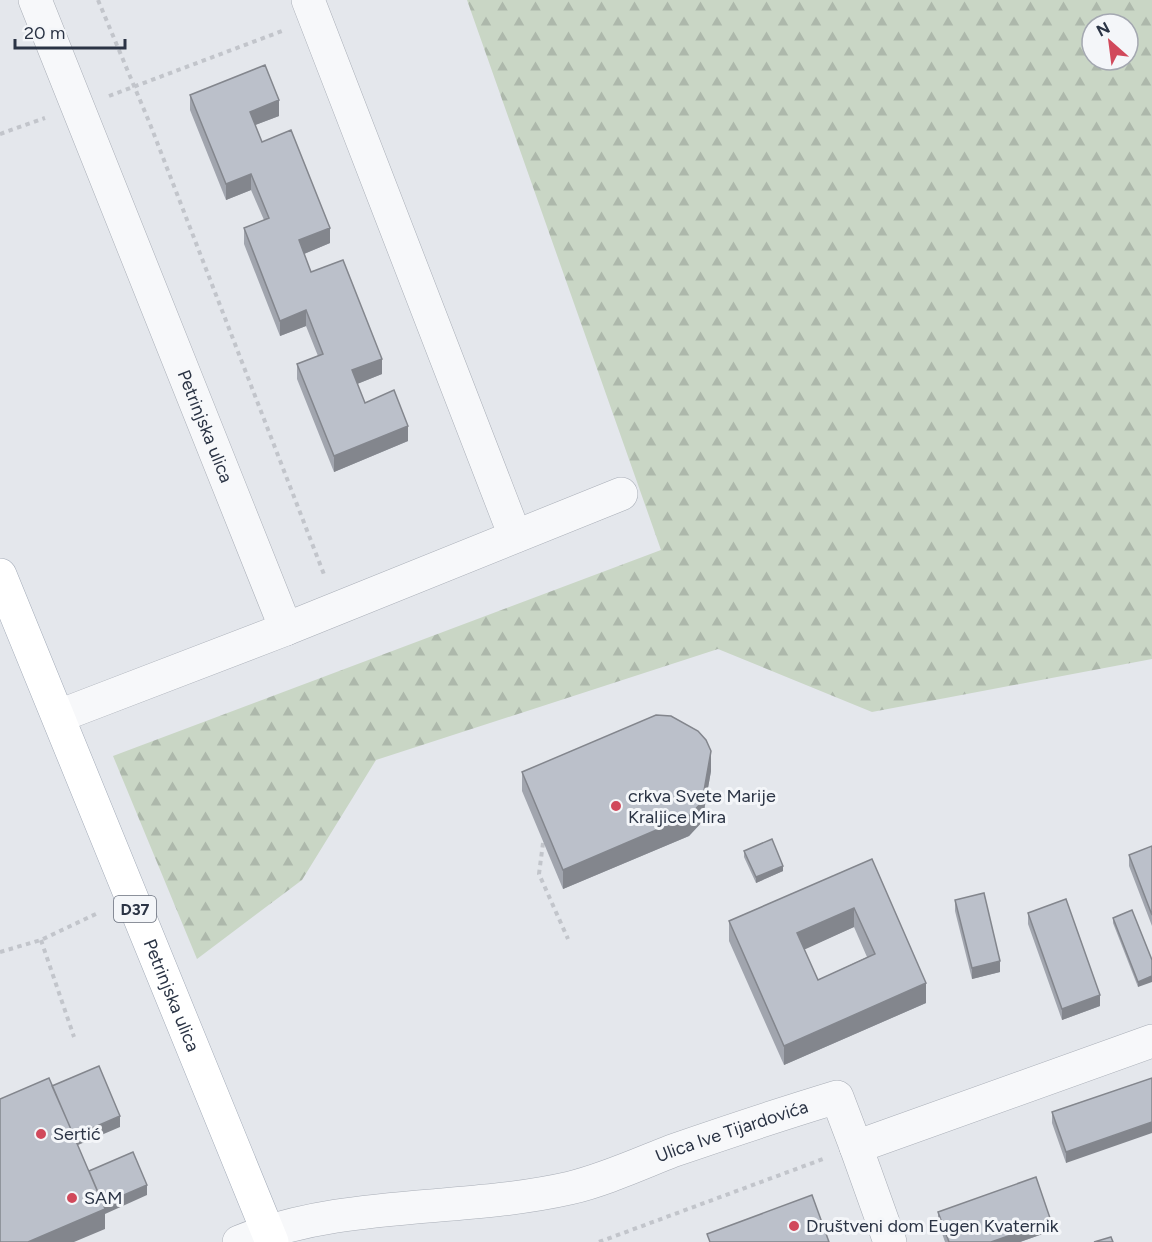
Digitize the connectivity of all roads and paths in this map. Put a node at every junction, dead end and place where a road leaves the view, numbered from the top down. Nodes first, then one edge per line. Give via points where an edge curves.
1 (35, 0) edge
2 (98, 0) edge
3 (312, 9) edge
4 (134, 86) junction
5 (78, 107) junction
6 (0, 134) edge
7 (621, 494) dead end
8 (515, 536) junction
9 (0, 575) edge
10 (325, 578) dead end
11 (286, 629) junction
12 (59, 716) junction
13 (543, 843) edge
14 (130, 898) junction
15 (568, 939) dead end
16 (41, 940) junction
17 (0, 952) edge
18 (74, 1037) dead end
19 (1152, 1041) edge
20 (856, 1147) junction
21 (259, 1238) edge
22 (599, 1242) edge
23 (890, 1242) edge

1 - 5 street, Petrinjska ulica
2 - 4 path
3 - 4 path
3 - 8 street
4 - 5 path
4 - 10 path
5 - 6 path
5 - 11 street, Petrinjska ulica
7 - 8 street
8 - 11 street
9 - 12 main road, Petrinjska ulica / D37
11 - 12 street
12 - 14 main road, Petrinjska ulica / D37
13 - 15 path via 539,874
14 - 16 path
14 - 21 main road, Petrinjska ulica / D37
16 - 17 path
16 - 18 path
19 - 20 street
20 - 21 street, Ulica Ive Tijardovića via 837,1097 734,1129 571,1188 484,1203 351,1212
20 - 22 path
20 - 23 street

